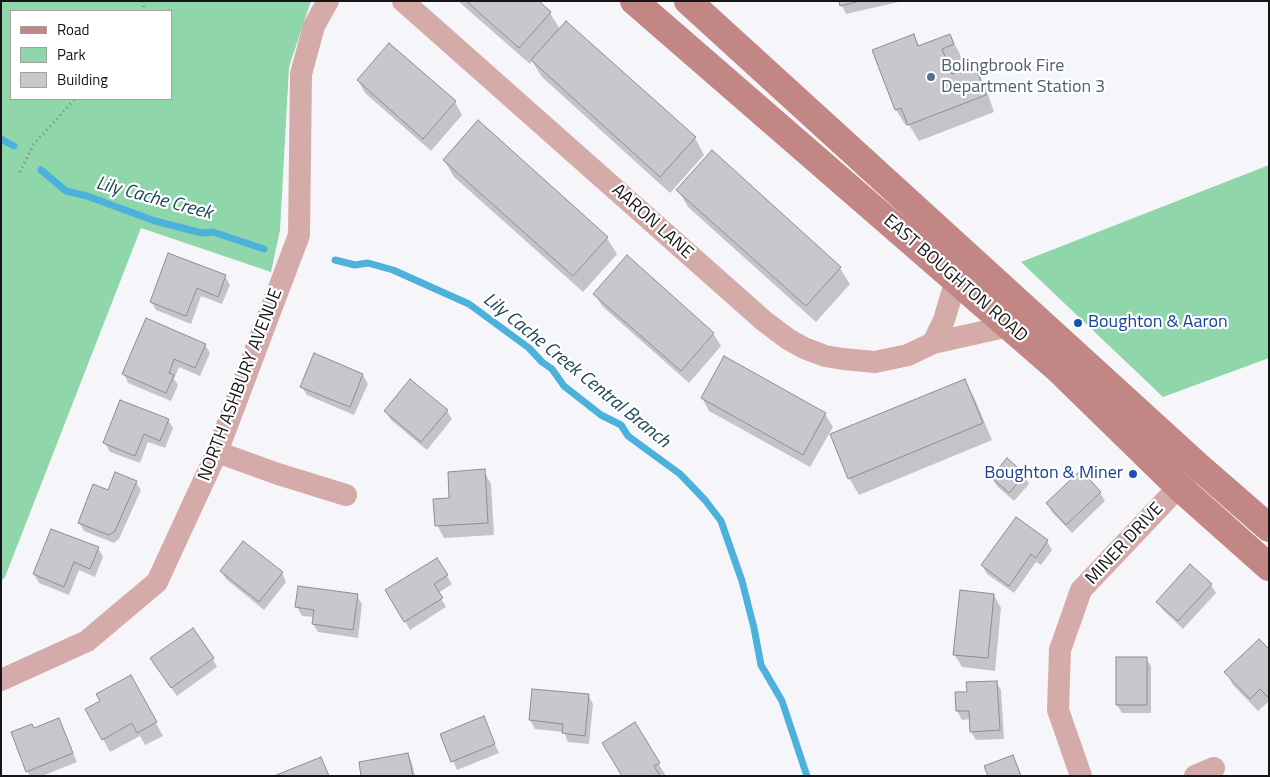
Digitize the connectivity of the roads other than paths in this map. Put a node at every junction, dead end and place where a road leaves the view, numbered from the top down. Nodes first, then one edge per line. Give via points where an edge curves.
1 (328, 1) edge
2 (403, 1) edge
3 (634, 1) edge
4 (688, 1) edge
5 (956, 280) junction
6 (1009, 326) junction
7 (933, 343) junction
8 (217, 452) junction
9 (1198, 466) junction
10 (1179, 487) junction
11 (346, 495) dead end
12 (1269, 528) edge
13 (1269, 567) edge
14 (1, 680) edge
15 (1081, 776) edge

1 - 8 street, NORTH ASHBURY AVENUE via 314,26 301,74 299,235
2 - 7 street, AARON LANE via 788,339 825,356 859,362 900,357
3 - 5 main road, EAST BOUGHTON ROAD
4 - 9 main road, EAST BOUGHTON ROAD
5 - 6 main road, EAST BOUGHTON ROAD
5 - 7 street
6 - 7 street, AARON LANE
6 - 10 main road, EAST BOUGHTON ROAD
8 - 11 street
8 - 14 street, NORTH ASHBURY AVENUE via 157,582 86,641
9 - 10 street, MINER DRIVE
9 - 12 main road, EAST BOUGHTON ROAD
10 - 13 main road, EAST BOUGHTON ROAD
10 - 15 street, MINER DRIVE via 1081,590 1060,650 1058,710

